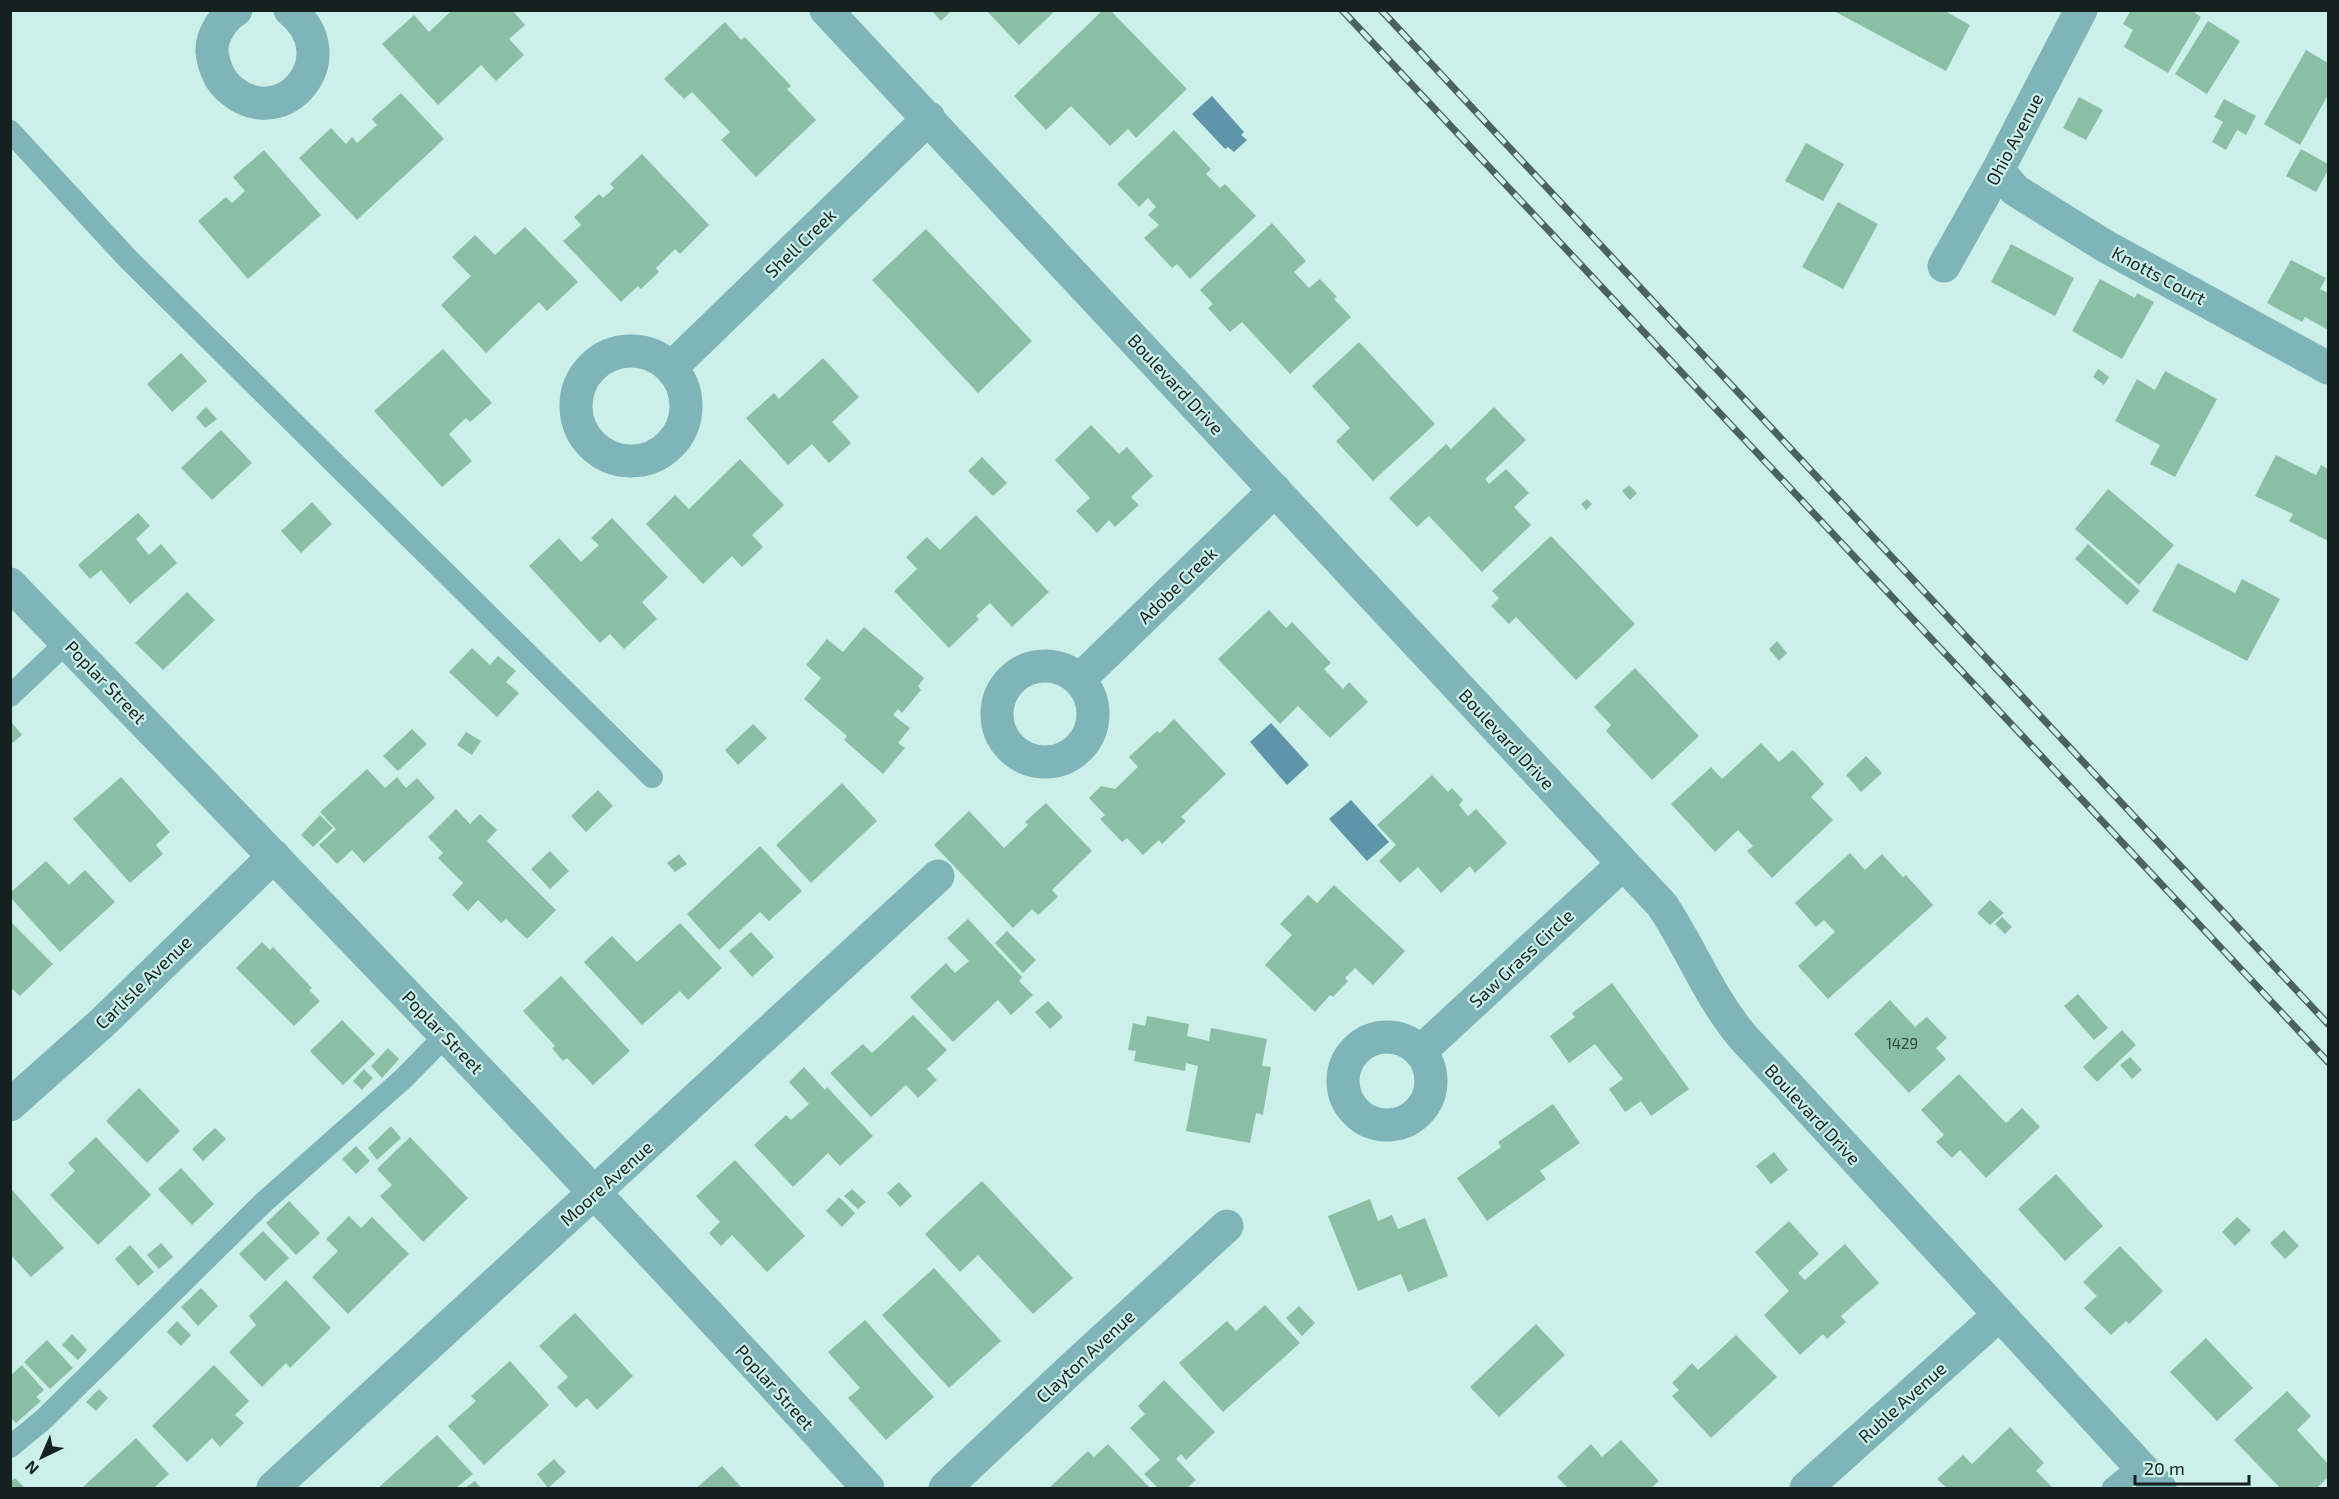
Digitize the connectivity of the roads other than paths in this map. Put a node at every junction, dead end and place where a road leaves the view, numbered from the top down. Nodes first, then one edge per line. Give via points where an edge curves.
1 (236, 10) edge
2 (826, 10) edge
3 (2081, 10) edge
4 (302, 14) edge
5 (928, 118) junction
6 (10, 131) edge
7 (1998, 170) junction
8 (1944, 266) dead end
9 (671, 368) dead end
10 (2328, 368) edge
11 (1275, 490) junction
12 (10, 584) edge
13 (67, 642) junction
14 (1079, 681) dead end
15 (10, 696) edge
16 (652, 777) dead end
17 (274, 856) junction
18 (1623, 864) junction
19 (938, 876) dead end
20 (447, 1034) junction
21 (1420, 1052) dead end
22 (10, 1106) edge
23 (594, 1194) junction
24 (1227, 1226) dead end
25 (1999, 1316) junction
26 (10, 1447) edge
27 (2150, 1477) edge
28 (273, 1488) edge
29 (868, 1488) edge
30 (945, 1488) edge
31 (1806, 1488) edge
32 (2113, 1488) edge

1 - 4 street via 218,29 212,48 214,68 224,85 239,98 258,104 278,102 295,92 308,77 314,58 312,38
2 - 5 street, Boulevard Drive
3 - 7 street, Ohio Avenue
5 - 9 street, Shell Creek
5 - 11 street, Boulevard Drive
6 - 16 lane via 129,260
7 - 8 street, Ohio Avenue
7 - 10 street, Knotts Court via 2015,190 2105,246
11 - 14 street, Adobe Creek
11 - 18 street, Boulevard Drive
12 - 13 street, Poplar Street
13 - 15 lane
13 - 17 street, Poplar Street
17 - 20 street, Poplar Street
17 - 22 street, Carlisle Avenue
18 - 21 street, Saw Grass Circle
18 - 25 street, Boulevard Drive via 1662,905 1710,991 1738,1031
19 - 23 street, Moore Avenue
20 - 23 street, Poplar Street
20 - 26 lane via 404,1078 263,1203 44,1419
23 - 28 street, Moore Avenue
23 - 29 street, Poplar Street
24 - 30 street, Clayton Avenue
25 - 27 street, Boulevard Drive
25 - 31 street, Ruble Avenue
27 - 32 lane

